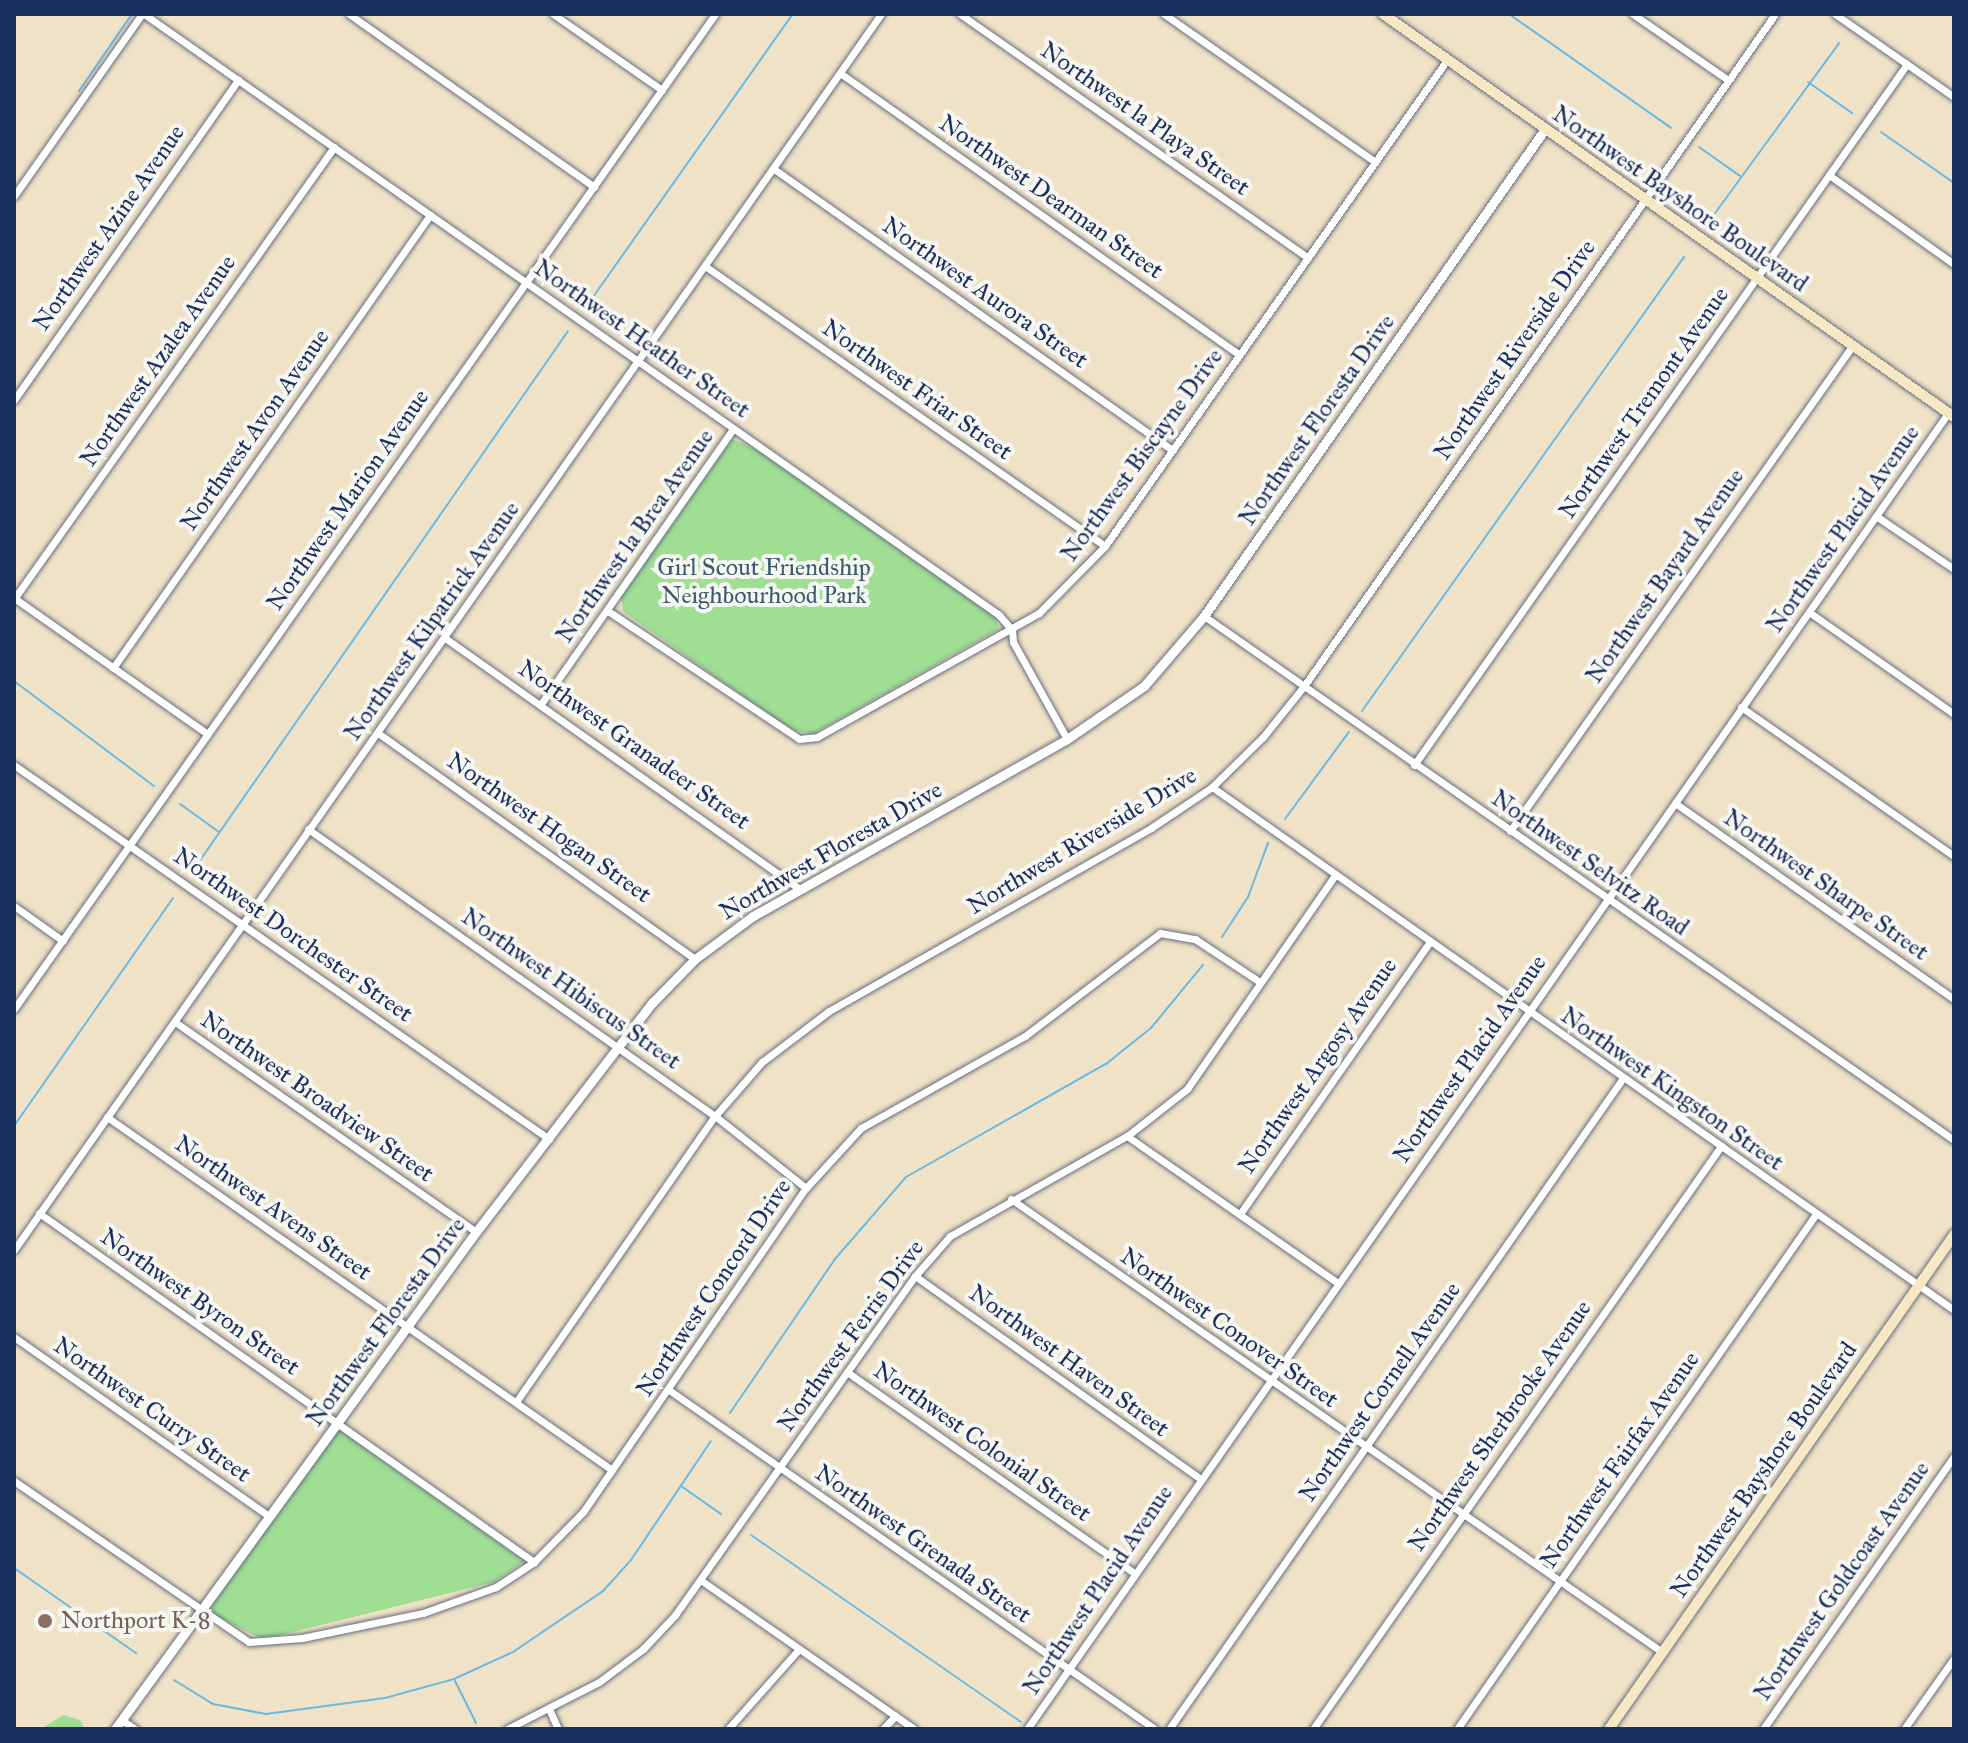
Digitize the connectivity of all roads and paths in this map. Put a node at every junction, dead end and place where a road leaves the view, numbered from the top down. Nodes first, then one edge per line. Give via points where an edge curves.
1 (143, 14) edge
2 (349, 14) edge
3 (553, 14) edge
4 (715, 14) edge
5 (881, 14) edge
6 (960, 14) edge
7 (1164, 14) edge
8 (1383, 14) edge
9 (1633, 14) edge
10 (1775, 14) edge
11 (1835, 14) edge
12 (1447, 60) junction
13 (1907, 64) junction
14 (840, 73) junction
15 (238, 80) junction
16 (1728, 80) junction
17 (662, 90) junction
18 (1954, 97) edge
19 (1545, 129) junction
20 (334, 147) junction
21 (1374, 161) junction
22 (774, 169) junction
23 (1829, 175) junction
24 (594, 187) junction
25 (14, 196) edge
26 (1645, 199) junction
27 (430, 215) junction
28 (1308, 258) junction
29 (1954, 264) edge
30 (705, 266) junction
31 (1756, 278) junction
32 (527, 282) junction
33 (1853, 345) junction
34 (1239, 354) junction
35 (637, 360) junction
36 (14, 400) edge
37 (1951, 415) edge
38 (733, 429) junction
39 (1173, 450) junction
40 (1876, 516) junction
41 (1105, 546) junction
42 (1954, 569) edge
43 (14, 599) edge
44 (608, 611) junction
45 (1809, 612) junction
46 (1204, 616) junction
47 (1012, 630) junction
48 (445, 638) junction
49 (113, 668) junction
50 (1304, 686) junction
51 (541, 704) junction
52 (1741, 707) junction
53 (1954, 714) edge
54 (206, 733) junction
55 (378, 733) junction
56 (1067, 739) junction
57 (14, 765) edge
58 (1414, 765) junction
59 (1212, 787) junction
60 (1675, 803) junction
61 (308, 829) junction
62 (1510, 831) junction
63 (129, 845) junction
64 (1954, 856) edge
65 (1335, 875) junction
66 (798, 888) junction
67 (1606, 900) junction
68 (14, 906) edge
69 (242, 924) junction
70 (63, 941) junction
71 (1430, 942) junction
72 (695, 959) junction
73 (1260, 982) junction
74 (1954, 999) edge
75 (14, 1009) edge
76 (1528, 1012) junction
77 (175, 1022) junction
78 (618, 1046) junction
79 (1623, 1078) junction
80 (715, 1116) junction
81 (107, 1117) junction
82 (1127, 1136) junction
83 (549, 1139) junction
84 (1954, 1140) edge
85 (1721, 1146) junction
86 (806, 1188) junction
87 (1011, 1199) junction
88 (39, 1213) junction
89 (1240, 1214) junction
90 (1816, 1214) junction
91 (476, 1232) junction
92 (1954, 1235) edge
93 (14, 1250) edge
94 (915, 1276) junction
95 (1336, 1282) junction
96 (1918, 1284) junction
97 (1954, 1310) edge
98 (409, 1327) junction
99 (14, 1337) edge
100 (847, 1372) junction
101 (1268, 1381) junction
102 (669, 1390) junction
103 (516, 1402) junction
104 (337, 1423) junction
105 (1366, 1448) junction
106 (1954, 1456) edge
107 (780, 1468) junction
108 (612, 1470) junction
109 (1199, 1478) junction
110 (14, 1481) edge
111 (1463, 1514) junction
112 (267, 1515) junction
113 (534, 1562) junction
114 (1133, 1572) junction
115 (702, 1581) junction
116 (1560, 1581) junction
117 (198, 1611) junction
118 (799, 1649) junction
119 (1662, 1652) junction
120 (1954, 1658) edge
121 (1068, 1669) junction
122 (550, 1711) junction
123 (895, 1716) junction
124 (122, 1720) junction
125 (115, 1729) edge
126 (135, 1729) edge
127 (507, 1729) edge
128 (558, 1729) edge
129 (728, 1729) edge
130 (883, 1729) edge
131 (914, 1729) edge
132 (1027, 1729) edge
133 (1155, 1729) edge
134 (1169, 1729) edge
135 (1313, 1729) edge
136 (1457, 1729) edge
137 (1609, 1729) edge
138 (1763, 1729) edge
139 (1904, 1729) edge

1 - 15 street, Northwest Heather Street
1 - 25 street
2 - 24 street
3 - 17 street
4 - 17 street, Northwest Marion Avenue
5 - 14 street, Northwest Kilpatrick Avenue
6 - 28 street, Northwest la Playa Street
7 - 21 street
8 - 12 main road, Northwest Bayshore Boulevard
9 - 16 street
10 - 16 street, Northwest Riverside Drive
11 - 13 street
12 - 19 main road, Northwest Bayshore Boulevard
12 - 21 street, Northwest Biscayne Drive
13 - 18 street
13 - 23 street, Northwest Tremont Avenue
14 - 22 street, Northwest Kilpatrick Avenue
14 - 34 street, Northwest Dearman Street
15 - 20 street, Northwest Heather Street
15 - 36 street, Northwest Azine Avenue
16 - 26 street, Northwest Riverside Drive
17 - 24 street, Northwest Marion Avenue
19 - 26 main road, Northwest Bayshore Boulevard
19 - 46 street, Northwest Floresta Drive
20 - 27 street, Northwest Heather Street
20 - 43 street, Northwest Azalea Avenue
21 - 28 street, Northwest Biscayne Drive
22 - 30 street, Northwest Kilpatrick Avenue
22 - 39 street, Northwest Aurora Street
23 - 29 street
23 - 31 street, Northwest Tremont Avenue
24 - 32 street, Northwest Marion Avenue
26 - 31 main road, Northwest Bayshore Boulevard
26 - 50 street, Northwest Riverside Drive
27 - 32 street, Northwest Heather Street
27 - 49 street, Northwest Avon Avenue
28 - 34 street, Northwest Biscayne Drive
30 - 35 street, Northwest Kilpatrick Avenue
30 - 41 street, Northwest Friar Street
31 - 33 main road, Northwest Bayshore Boulevard
31 - 58 street, Northwest Tremont Avenue
32 - 35 street, Northwest Heather Street
32 - 54 street, Northwest Marion Avenue
33 - 37 main road, Northwest Bayshore Boulevard
33 - 62 street, Northwest Bayard Avenue
34 - 39 street, Northwest Biscayne Drive
35 - 38 street, Northwest Heather Street
35 - 48 street, Northwest Kilpatrick Avenue
37 - 40 street, Northwest Placid Avenue
38 - 44 street, Northwest la Brea Avenue
38 - 47 street, Northwest Heather Street via 999,615
39 - 41 street, Northwest Biscayne Drive
40 - 42 street
40 - 45 street, Northwest Placid Avenue
41 - 47 street, Northwest Biscayne Drive via 1039,613
43 - 49 street
44 - 47 street, Northwest Biscayne Drive via 799,739 817,737
44 - 51 street, Northwest la Brea Avenue
45 - 52 street, Northwest Placid Avenue
45 - 53 street
46 - 50 street, Northwest Selvitz Road
46 - 56 street, Northwest Floresta Drive via 1144,686
47 - 56 street, Northwest Heather Street via 1013,642
48 - 51 street, Northwest Granadeer Street
48 - 55 street, Northwest Kilpatrick Avenue
49 - 54 street
50 - 58 street, Northwest Selvitz Road
50 - 59 street, Northwest Riverside Drive
51 - 66 street, Northwest Granadeer Street
52 - 60 street, Northwest Placid Avenue
52 - 64 street
54 - 63 street, Northwest Marion Avenue
55 - 61 street, Northwest Kilpatrick Avenue
55 - 72 street, Northwest Hogan Street
56 - 66 street, Northwest Floresta Drive
57 - 63 street, Northwest Dorchester Street
58 - 62 street, Northwest Selvitz Road
59 - 65 street, Northwest Kingston Street
59 - 80 street, Northwest Riverside Drive via 1151,828 829,1011 762,1062
60 - 67 street, Northwest Placid Avenue
60 - 74 street, Northwest Sharpe Street
61 - 69 street, Northwest Kilpatrick Avenue
61 - 78 street, Northwest Hibiscus Street
62 - 67 street, Northwest Selvitz Road
63 - 69 street, Northwest Dorchester Street
63 - 70 street, Northwest Marion Avenue
65 - 71 street, Northwest Kingston Street
65 - 73 street, Northwest Ferris Drive
66 - 72 street, Northwest Floresta Drive
67 - 76 street, Northwest Placid Avenue
67 - 84 street, Northwest Selvitz Road
68 - 70 street
69 - 77 street, Northwest Kilpatrick Avenue
69 - 83 street, Northwest Dorchester Street
70 - 75 street, Northwest Marion Avenue
71 - 76 street, Northwest Kingston Street
71 - 89 street, Northwest Argosy Avenue
72 - 78 street, Northwest Floresta Drive
73 - 82 street, Northwest Ferris Drive via 1187,1089
73 - 86 street, Northwest Concord Drive via 1195,939 1160,933 1025,1036 861,1128
76 - 79 street, Northwest Kingston Street
76 - 95 street, Northwest Placid Avenue
77 - 81 street, Northwest Kilpatrick Avenue
77 - 91 street, Northwest Broadview Street
78 - 80 street, Northwest Hibiscus Street
78 - 83 street, Northwest Floresta Drive
79 - 85 street, Northwest Kingston Street
79 - 105 street, Northwest Cornell Avenue
80 - 86 street, Northwest Hibiscus Street
80 - 103 street, Northwest Riverside Drive
81 - 88 street, Northwest Kilpatrick Avenue
81 - 98 street, Northwest Avens Street
82 - 87 street, Northwest Ferris Drive
82 - 89 street
83 - 91 street, Northwest Floresta Drive
85 - 90 street, Northwest Kingston Street
85 - 111 street, Northwest Sherbrooke Avenue
86 - 102 street, Northwest Concord Drive
87 - 94 street, Northwest Ferris Drive via 950,1236
87 - 101 street, Northwest Conover Street
88 - 93 street, Northwest Kilpatrick Avenue
88 - 104 street, Northwest Byron Street
89 - 95 street
90 - 96 street, Northwest Kingston Street
90 - 116 street, Northwest Fairfax Avenue
91 - 98 street, Northwest Floresta Drive
92 - 96 main road, Northwest Bayshore Boulevard
94 - 100 street, Northwest Ferris Drive
94 - 109 street, Northwest Haven Street
95 - 101 street, Northwest Placid Avenue
96 - 97 street, Northwest Kingston Street
96 - 119 main road, Northwest Bayshore Boulevard
98 - 103 street, Northwest Avens Street
98 - 104 street, Northwest Floresta Drive
99 - 112 street, Northwest Curry Street
100 - 107 street, Northwest Ferris Drive
100 - 114 street, Northwest Colonial Street
101 - 105 street, Northwest Conover Street
101 - 109 street, Northwest Placid Avenue
102 - 107 street, Northwest Grenada Street
102 - 108 street, Northwest Concord Drive
103 - 108 street, Northwest Avens Street
104 - 112 street, Northwest Floresta Drive
104 - 113 street, Northwest Byron Street
105 - 111 street, Northwest Conover Street
105 - 134 street, Northwest Cornell Avenue
106 - 138 street, Northwest Goldcoast Avenue
107 - 115 street, Northwest Ferris Drive
107 - 121 street, Northwest Grenada Street
108 - 113 street, Northwest Concord Drive via 583,1512
109 - 114 street, Northwest Placid Avenue
110 - 117 street, Northwest Concord Drive
111 - 116 street, Northwest Conover Street
111 - 135 street, Northwest Sherbrooke Avenue
112 - 117 street, Northwest Floresta Drive
113 - 117 street, Northwest Concord Drive via 496,1587 423,1613 302,1638 249,1642
114 - 121 street, Northwest Placid Avenue
115 - 118 street
115 - 122 street, Northwest Ferris Drive via 643,1649
116 - 119 street, Northwest Conover Street
116 - 136 street, Northwest Fairfax Avenue
117 - 124 street, Northwest Floresta Drive
118 - 123 street
118 - 129 street
119 - 137 main road, Northwest Bayshore Boulevard
120 - 139 street
121 - 132 street, Northwest Placid Avenue
121 - 133 street, Northwest Grenada Street
122 - 127 street, Northwest Ferris Drive
122 - 128 street
123 - 130 street
123 - 131 street
124 - 125 street, Northwest Floresta Drive
124 - 126 street

